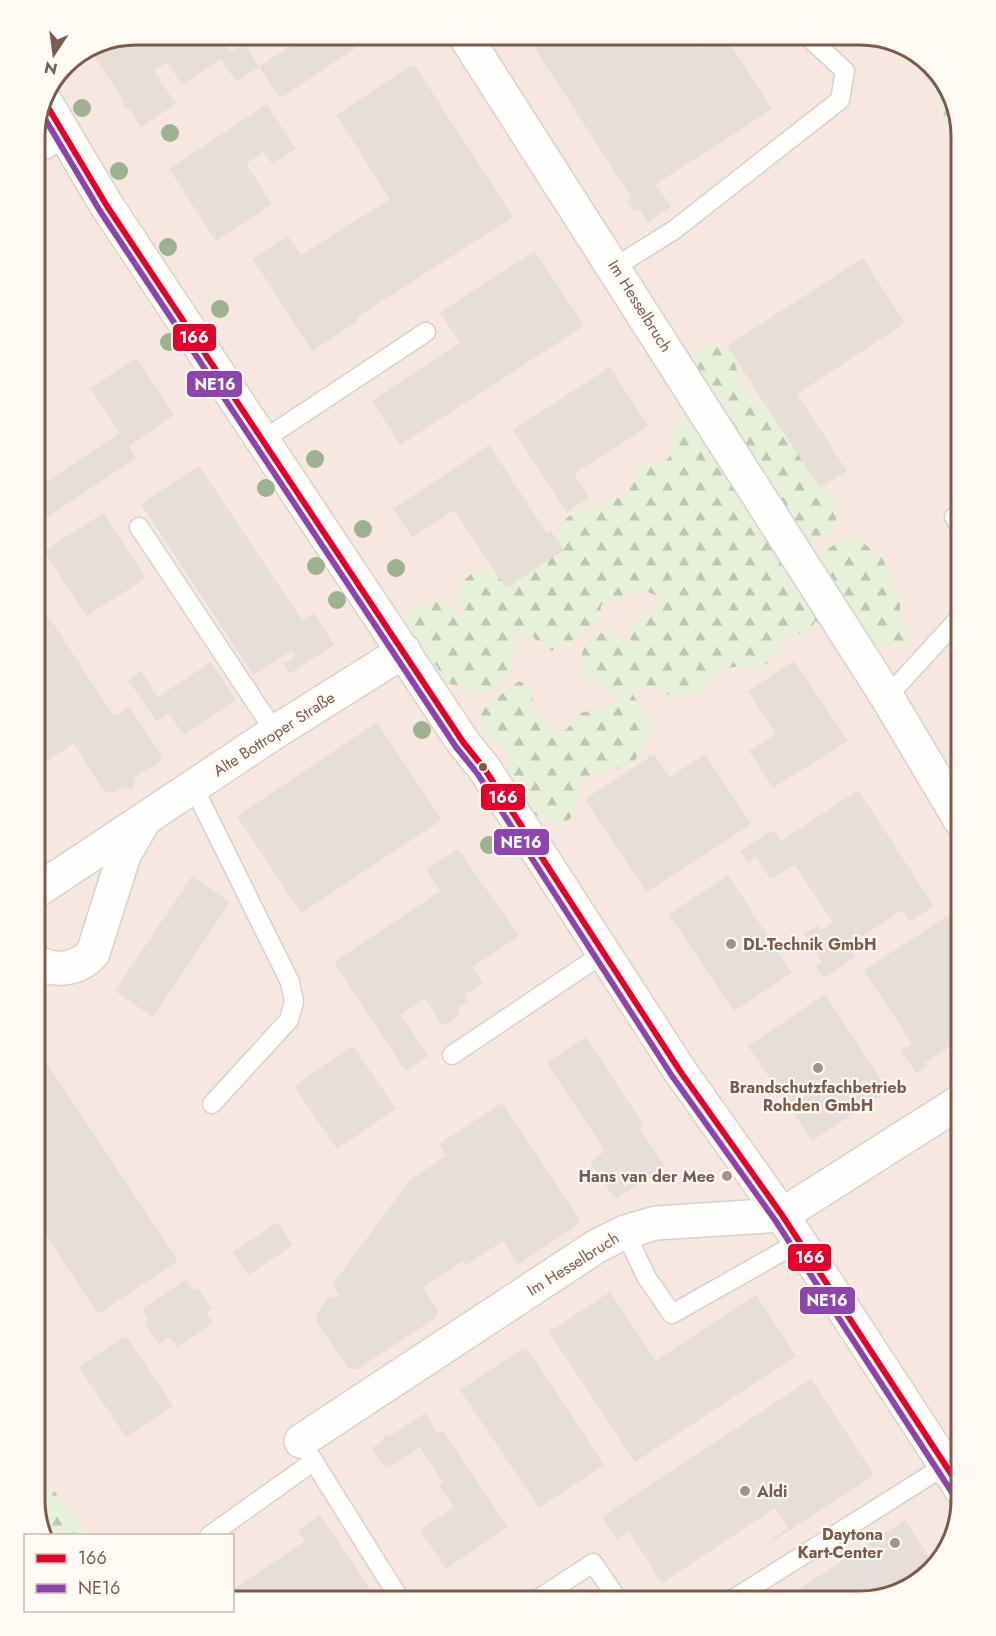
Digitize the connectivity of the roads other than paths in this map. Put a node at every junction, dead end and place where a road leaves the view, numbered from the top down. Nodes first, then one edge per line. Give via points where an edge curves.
1 (471, 45) edge
2 (817, 45) edge
3 (49, 109) edge
4 (66, 137) junction
5 (45, 150) edge
6 (615, 267) junction
7 (426, 332) dead end
8 (263, 440) junction
9 (139, 527) dead end
10 (951, 628) edge
11 (404, 651) junction
12 (887, 697) junction
13 (274, 732) junction
14 (193, 786) junction
15 (951, 803) edge
16 (146, 818) junction
17 (45, 885) edge
18 (604, 953) junction
19 (45, 965) edge
20 (452, 1055) dead end
21 (212, 1104) dead end
22 (951, 1109) edge
23 (790, 1228) junction
24 (625, 1232) junction
25 (307, 1451) junction
26 (951, 1472) edge
27 (951, 1479) edge
28 (211, 1534) edge
29 (395, 1591) edge
30 (550, 1591) edge
31 (612, 1591) edge
32 (748, 1591) edge

1 - 6 street, Im Hesselbruch
2 - 6 lane via 845,71 840,100 674,230
3 - 4 street
4 - 5 lane
4 - 8 street via 107,206
6 - 12 street, Im Hesselbruch
7 - 8 lane
8 - 11 street
9 - 13 lane
10 - 12 lane
11 - 13 street, Alte Bottroper Straße
11 - 18 street
12 - 15 street, Im Hesselbruch
13 - 14 street, Alte Bottroper Straße
14 - 16 street, Alte Bottroper Straße
14 - 21 lane via 290,982 294,1002 289,1020
16 - 17 street, Alte Bottroper Straße
16 - 19 street, Alte Bottroper Straße via 124,855 93,952 81,963 64,968
18 - 20 lane
18 - 23 street via 680,1071
22 - 23 street, Im Hesselbruch
23 - 24 street, Im Hesselbruch via 685,1219
23 - 24 lane via 672,1314 646,1278
23 - 26 street
24 - 25 street, Im Hesselbruch via 597,1246
25 - 28 lane
25 - 29 lane
27 - 32 lane
30 - 31 lane via 593,1563

